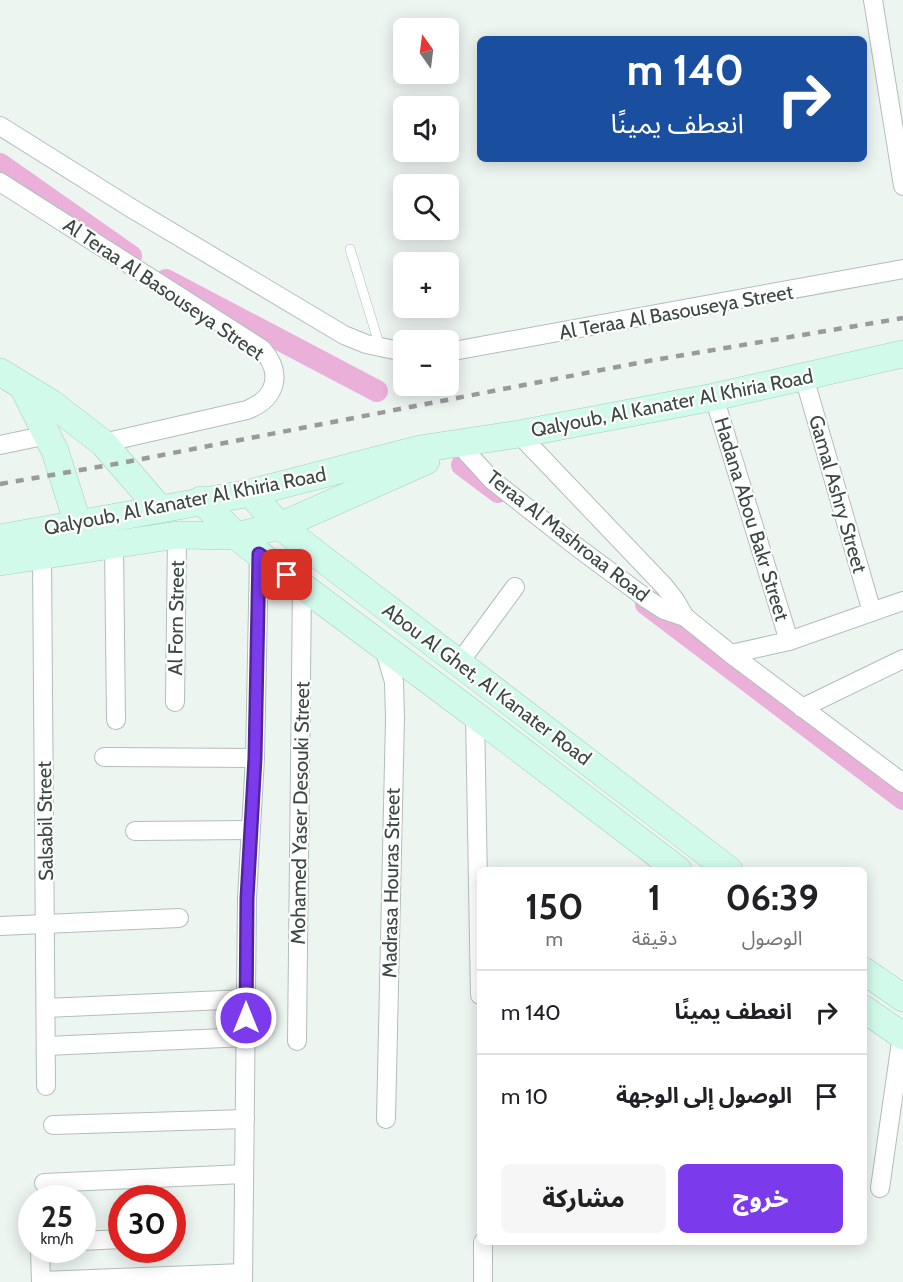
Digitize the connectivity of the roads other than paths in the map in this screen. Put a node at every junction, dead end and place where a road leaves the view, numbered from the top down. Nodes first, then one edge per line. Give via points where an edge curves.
1 (873, 0) edge
2 (0, 126) edge
3 (0, 182) edge
4 (903, 186) edge
5 (350, 249) dead end
6 (903, 269) edge
7 (381, 348) junction
8 (393, 350) edge
9 (459, 350) edge
10 (903, 354) edge
11 (0, 372) edge
12 (804, 376) junction
13 (22, 387) junction
14 (714, 397) junction
15 (519, 434) junction
16 (48, 435) junction
17 (104, 443) junction
18 (0, 445) edge
19 (450, 446) junction
20 (250, 493) junction
21 (201, 500) junction
22 (160, 509) junction
23 (78, 524) junction
24 (280, 526) junction
25 (177, 535) junction
26 (236, 536) junction
27 (0, 538) edge
28 (114, 546) junction
29 (259, 554) junction
30 (42, 557) junction
31 (0, 562) edge
32 (302, 586) junction
33 (515, 587) dead end
34 (903, 601) edge
35 (872, 612) junction
36 (684, 617) junction
37 (789, 641) junction
38 (384, 648) junction
39 (731, 654) junction
40 (903, 659) edge
41 (459, 663) junction
42 (175, 702) dead end
43 (802, 708) junction
44 (475, 715) junction
45 (116, 720) dead end
46 (104, 757) dead end
47 (255, 758) junction
48 (903, 783) edge
49 (250, 830) junction
50 (135, 831) dead end
51 (478, 867) edge
52 (674, 867) edge
53 (725, 867) edge
54 (178, 918) dead end
55 (46, 924) junction
56 (0, 926) edge
57 (867, 973) edge
58 (903, 998) edge
59 (246, 999) junction
60 (46, 1008) junction
61 (867, 1011) edge
62 (903, 1035) edge
63 (246, 1037) junction
64 (297, 1041) dead end
65 (47, 1046) junction
66 (46, 1086) dead end
67 (245, 1119) junction
68 (386, 1119) dead end
69 (53, 1125) dead end
70 (244, 1174) junction
71 (44, 1183) dead end
72 (880, 1188) dead end
73 (483, 1245) edge
74 (40, 1263) edge
75 (243, 1277) edge
76 (40, 1282) edge
77 (483, 1282) edge

1 - 4 street
2 - 7 street via 344,335
3 - 17 street, Al Teraa Al Basouseya Street via 262,349 275,371 269,396 259,405
5 - 7 lane
6 - 9 street, Al Teraa Al Basouseya Street
7 - 8 street
10 - 12 main road, Qalyoub, Al Kanater Al Khiria Road
11 - 13 main road
12 - 14 main road, Qalyoub, Al Kanater Al Khiria Road
12 - 35 street, Gamal Ashry Street
13 - 16 main road
13 - 17 main road
14 - 15 main road, Qalyoub, Al Kanater Al Khiria Road
14 - 37 street, Hadana Abou Bakr Street
15 - 19 main road, Qalyoub, Al Kanater Al Khiria Road
15 - 36 street, Teraa Al Mashroaa Road via 664,586
16 - 18 street
16 - 23 main road
17 - 22 main road
19 - 20 main road, Qalyoub, Al Kanater Al Khiria Road via 420,449
19 - 24 main road, Qalyoub, Al Kanater Al Khiria Road
19 - 36 street, Teraa Al Mashroaa Road via 647,599
20 - 21 main road, Qalyoub, Al Kanater Al Khiria Road
20 - 24 main road, Abou Al Ghet, Al Kanater Road
21 - 22 main road, Qalyoub, Al Kanater Al Khiria Road
21 - 26 main road, Abou Al Ghet, Al Kanater Road
22 - 23 main road, Qalyoub, Al Kanater Al Khiria Road
23 - 27 main road, Qalyoub, Al Kanater Al Khiria Road
24 - 26 main road, Qalyoub, Al Kanater Al Khiria Road
24 - 41 main road, Abou Al Ghet, Al Kanater Road
25 - 26 main road, Qalyoub, Al Kanater Al Khiria Road
25 - 28 main road, Qalyoub, Al Kanater Al Khiria Road
25 - 42 street, Al Forn Street
26 - 29 main road, Abou Al Ghet, Al Kanater Road
28 - 30 main road, Qalyoub, Al Kanater Al Khiria Road
28 - 45 street
29 - 32 main road, Abou Al Ghet, Al Kanater Road
29 - 47 street
30 - 31 main road, Qalyoub, Al Kanater Al Khiria Road
30 - 55 street, Salsabil Street
32 - 38 main road, Abou Al Ghet, Al Kanater Road
32 - 64 street, Mohamed Yaser Desouki Street
33 - 41 street
34 - 35 street
35 - 37 street
36 - 39 street, Teraa Al Mashroaa Road
37 - 39 street
38 - 44 main road, Abou Al Ghet, Al Kanater Road
38 - 68 street, Madrasa Houras Street via 394,682 395,718
39 - 43 street, Teraa Al Mashroaa Road
40 - 43 street
41 - 53 main road, Abou Al Ghet, Al Kanater Road
43 - 48 street, Teraa Al Mashroaa Road
44 - 51 street
44 - 52 main road, Abou Al Ghet, Al Kanater Road
46 - 47 street
47 - 49 street
49 - 50 street
49 - 59 street
54 - 55 street
55 - 56 street
55 - 60 street, Salsabil Street
57 - 58 main road
59 - 60 street
59 - 63 street
60 - 65 street, Salsabil Street
61 - 62 main road
62 - 72 street
63 - 65 street
63 - 67 street
65 - 66 street, Salsabil Street
67 - 69 street
67 - 70 street
70 - 71 street
70 - 75 street
73 - 77 street
74 - 76 street
75 - 76 street

